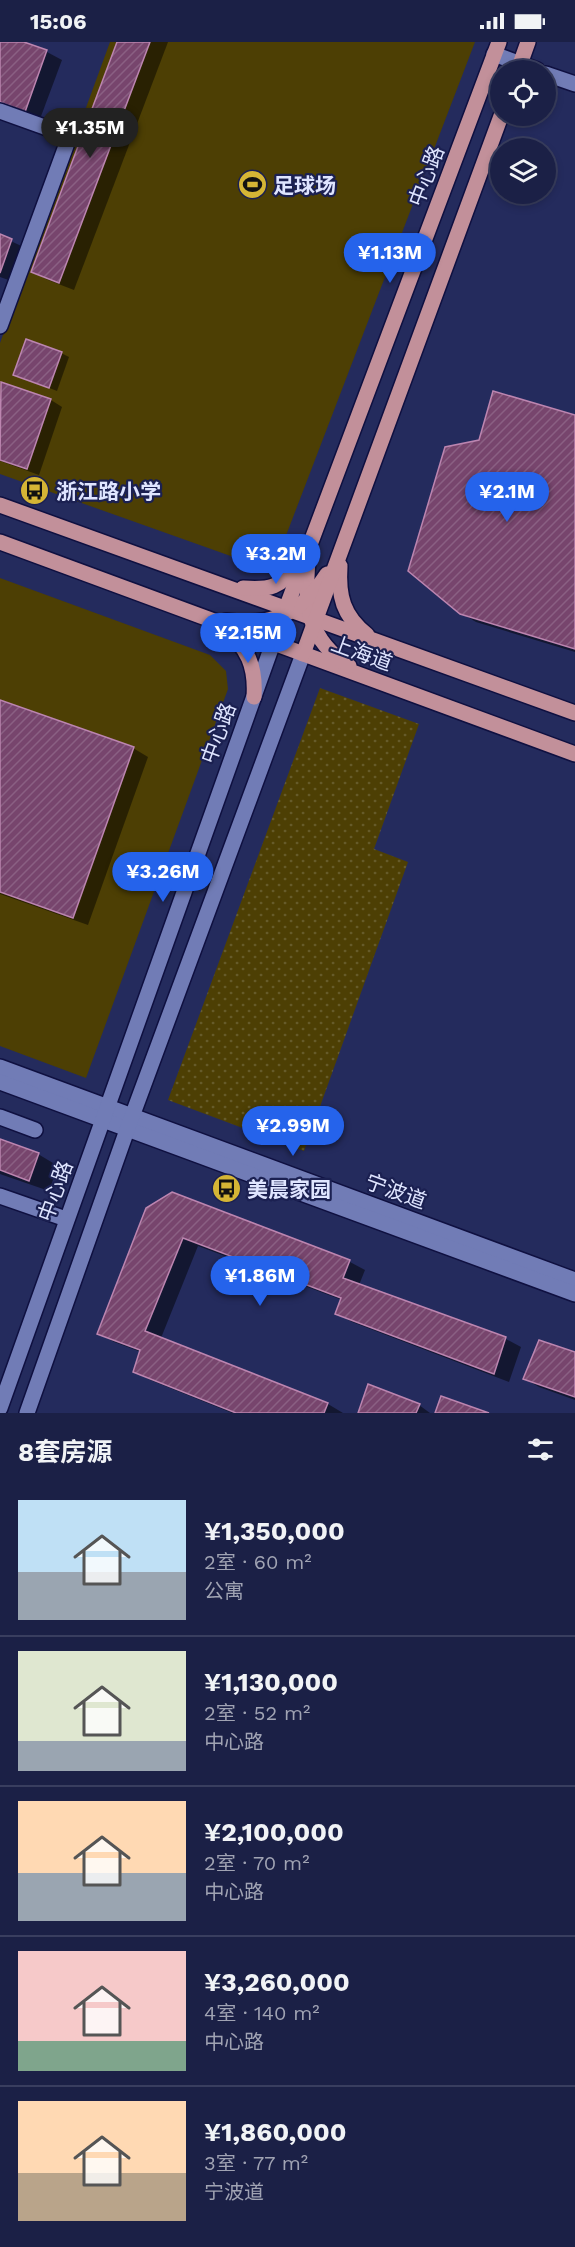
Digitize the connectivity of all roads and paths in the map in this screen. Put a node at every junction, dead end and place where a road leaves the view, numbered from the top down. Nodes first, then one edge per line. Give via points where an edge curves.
1 (528, 42) edge
2 (496, 48) edge
3 (511, 60) edge
4 (522, 60) edge
5 (556, 77) edge
6 (575, 84) edge
7 (0, 111) edge
8 (497, 126) edge
9 (0, 326) edge
10 (0, 505) edge
11 (311, 538) junction
12 (0, 542) edge
13 (342, 548) junction
14 (222, 585) junction
15 (306, 601) junction
16 (287, 612) junction
17 (208, 620) junction
18 (313, 621) junction
19 (377, 641) junction
20 (273, 643) junction
21 (303, 654) junction
22 (366, 677) junction
23 (254, 697) junction
24 (575, 714) edge
25 (575, 754) edge
26 (0, 1066) edge
27 (0, 1082) edge
28 (105, 1113) junction
29 (133, 1115) junction
30 (0, 1117) edge
31 (35, 1130) dead end
32 (127, 1130) junction
33 (0, 1196) edge
34 (66, 1219) junction
35 (575, 1280) edge
36 (575, 1294) edge
37 (0, 1408) edge
38 (27, 1413) edge

1 - 4 main road
2 - 3 street
2 - 11 main road, 中心路
5 - 6 street
7 - 9 street via 64,134 66,146
8 - 13 main road
10 - 14 main road, 上海道
11 - 14 main road via 289,575 275,586 255,589
11 - 15 main road
11 - 16 main road, 中心路
12 - 17 main road, 上海道
13 - 15 main road
13 - 18 main road
13 - 19 main road via 339,584 344,607 358,627
14 - 16 main road, 上海道
15 - 16 main road
15 - 18 main road
16 - 17 main road via 250,622
16 - 18 main road, 上海道
16 - 20 main road, 中心路
17 - 20 main road, 上海道
17 - 23 main road via 245,648 252,663
18 - 19 main road, 上海道
18 - 21 main road
18 - 22 main road via 324,645
19 - 24 main road, 上海道
20 - 21 main road, 上海道
20 - 23 street, 中心路
21 - 22 main road, 上海道
21 - 29 street
22 - 25 main road, 上海道
23 - 28 street, 中心路
26 - 28 street, 宁波道
27 - 28 street, 宁波道
28 - 29 street, 宁波道
28 - 32 street, 宁波道
28 - 34 street, 中心路
29 - 32 street
29 - 35 street, 宁波道
30 - 31 street
32 - 36 street, 宁波道
32 - 38 street
33 - 34 street
34 - 37 street, 中心路

